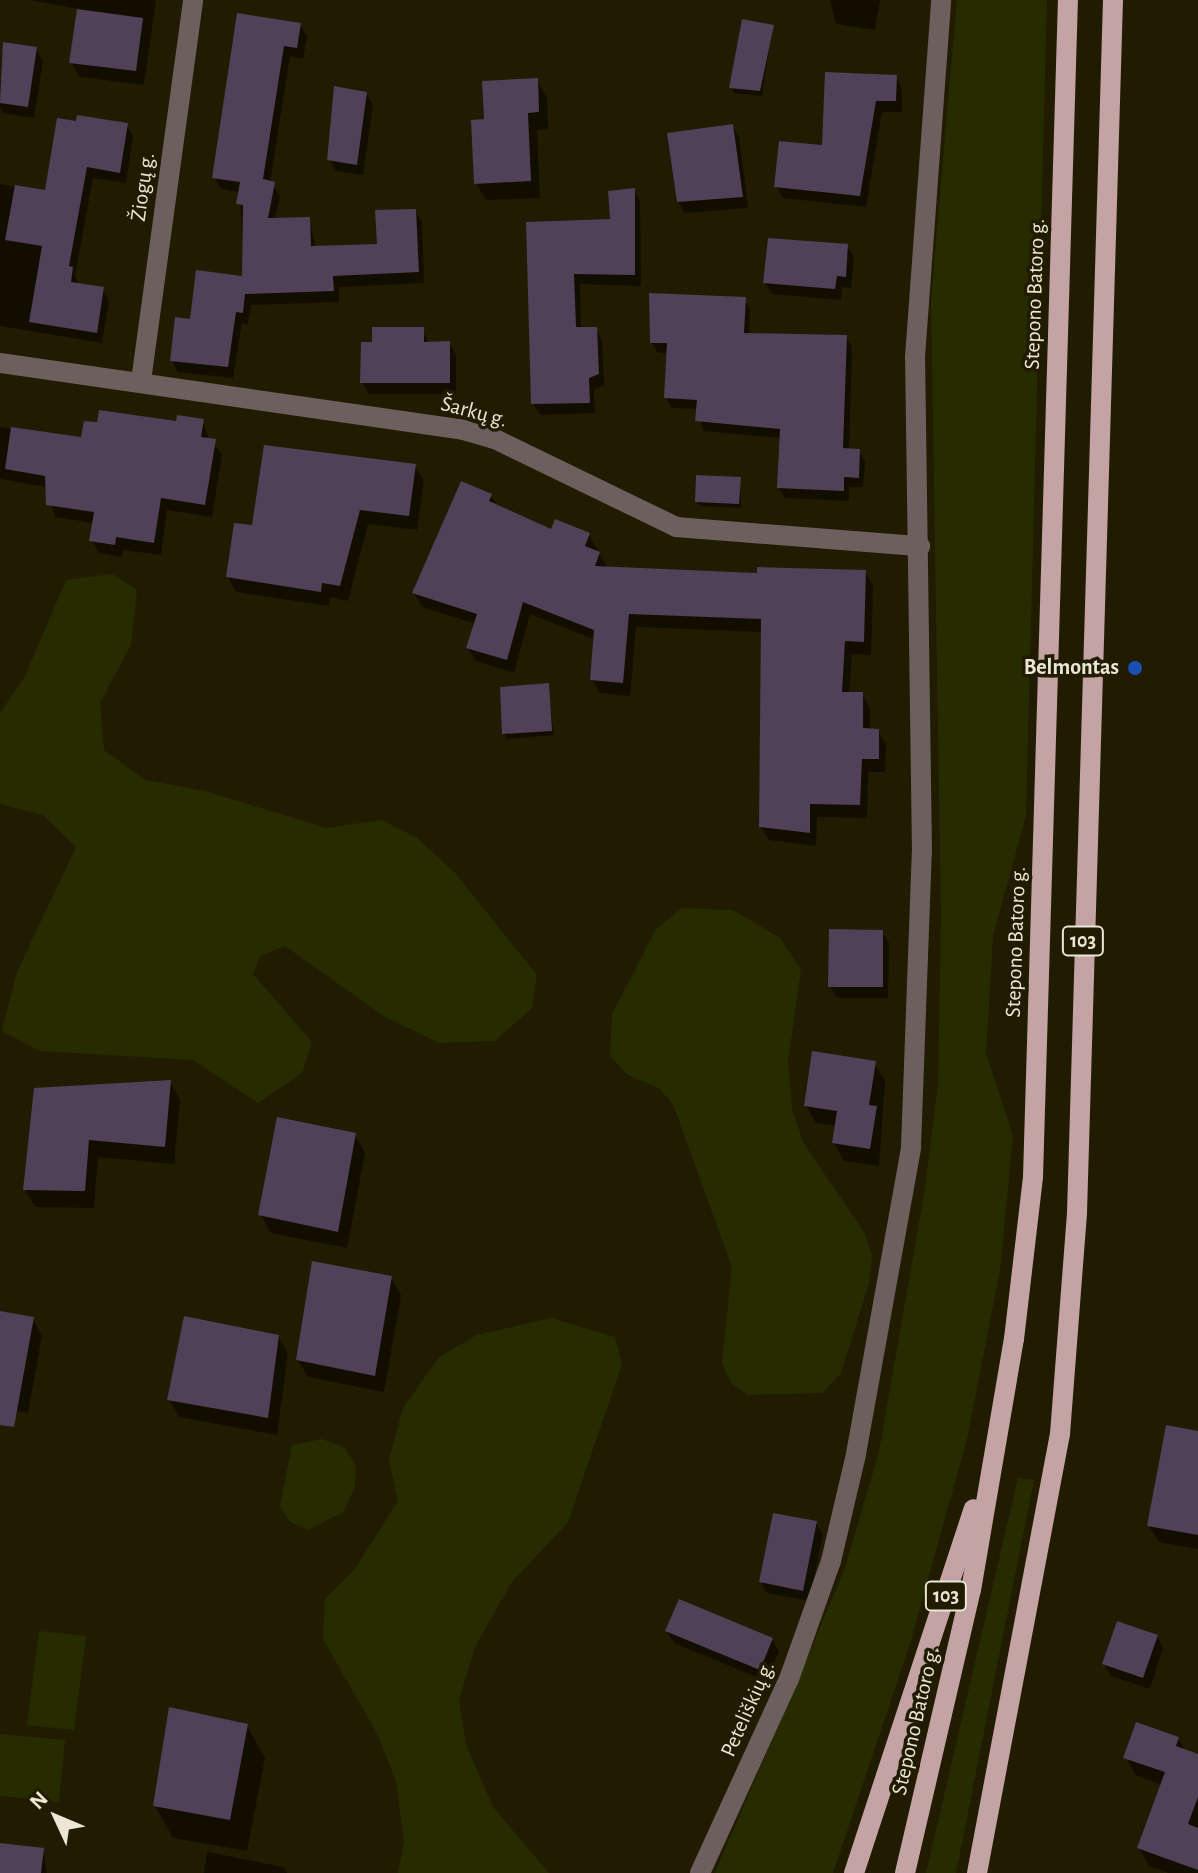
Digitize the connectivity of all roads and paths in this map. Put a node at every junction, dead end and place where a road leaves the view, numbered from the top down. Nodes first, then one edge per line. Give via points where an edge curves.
1 (193, 0) edge
2 (941, 0) edge
3 (1068, 0) edge
4 (1113, 0) edge
5 (0, 363) edge
6 (141, 381) junction
7 (920, 546) junction
8 (995, 1444) junction
9 (700, 1873) edge
10 (854, 1873) edge
11 (905, 1873) edge
12 (977, 1873) edge

1 - 6 street, Žiogų g.
2 - 7 street via 915,357
3 - 8 main road, Stepono Batoro g. / 103 via 1033,1177
4 - 12 main road, 103 via 1077,1213 1060,1434
5 - 6 street, Šarkų g.
6 - 7 street, Šarkų g. via 463,430 495,439 676,527
7 - 9 street, Peteliškių g. via 922,853 911,1147 856,1454 831,1561 789,1679
8 - 10 main road, 103
8 - 11 main road, Stepono Batoro g. via 971,1590

